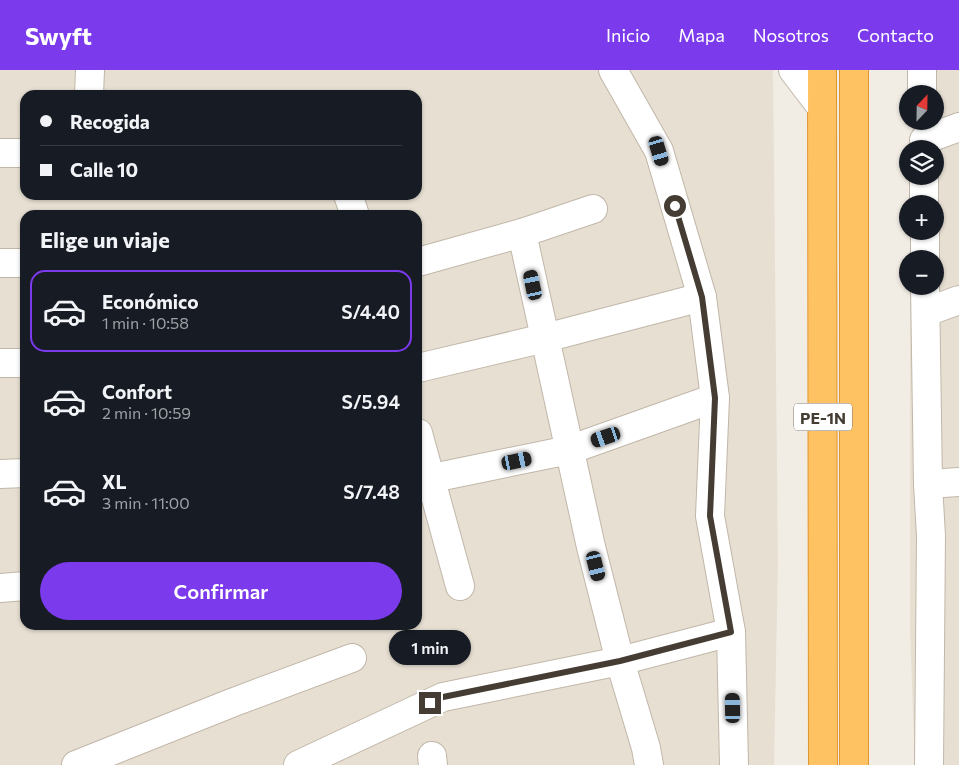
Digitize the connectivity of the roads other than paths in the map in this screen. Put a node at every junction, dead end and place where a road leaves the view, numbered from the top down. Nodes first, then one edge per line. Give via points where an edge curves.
1 (90, 70) edge
2 (613, 70) edge
3 (793, 70) edge
4 (822, 70) edge
5 (854, 70) edge
6 (922, 70) edge
7 (922, 85) edge
8 (89, 90) edge
9 (822, 108) junction
10 (959, 127) edge
11 (924, 136) edge
12 (0, 153) edge
13 (20, 153) edge
14 (593, 209) dead end
15 (522, 233) junction
16 (422, 261) edge
17 (0, 263) edge
18 (20, 263) edge
19 (702, 297) junction
20 (926, 299) edge
21 (959, 300) edge
22 (545, 338) junction
23 (0, 363) edge
24 (20, 363) edge
25 (422, 367) edge
26 (715, 398) junction
27 (569, 450) junction
28 (422, 465) edge
29 (20, 473) edge
30 (0, 474) edge
31 (424, 480) edge
32 (959, 482) edge
33 (928, 484) junction
34 (20, 586) edge
35 (460, 586) dead end
36 (0, 588) edge
37 (731, 632) junction
38 (352, 658) dead end
39 (620, 661) junction
40 (76, 765) edge
41 (298, 765) edge
42 (649, 765) edge
43 (734, 765) edge
44 (823, 765) edge
45 (854, 765) edge
46 (929, 765) edge

1 - 8 street
2 - 19 street via 659,151
3 - 9 street
4 - 9 highway, PE-1N
5 - 45 highway, PE-1N
6 - 7 street
9 - 44 highway, PE-1N
10 - 11 street
12 - 13 street
14 - 15 street
15 - 16 street
15 - 22 street
17 - 18 street
19 - 22 street
19 - 26 street
20 - 21 street
20 - 33 street
22 - 25 street
22 - 27 street
23 - 24 street
26 - 27 street
26 - 37 street via 710,516
27 - 31 street
27 - 39 street
28 - 31 street
29 - 30 street
31 - 35 street
32 - 33 street
33 - 46 street via 931,536
34 - 36 street
37 - 39 street
37 - 43 street
38 - 40 street
39 - 41 street via 443,697
39 - 42 street

